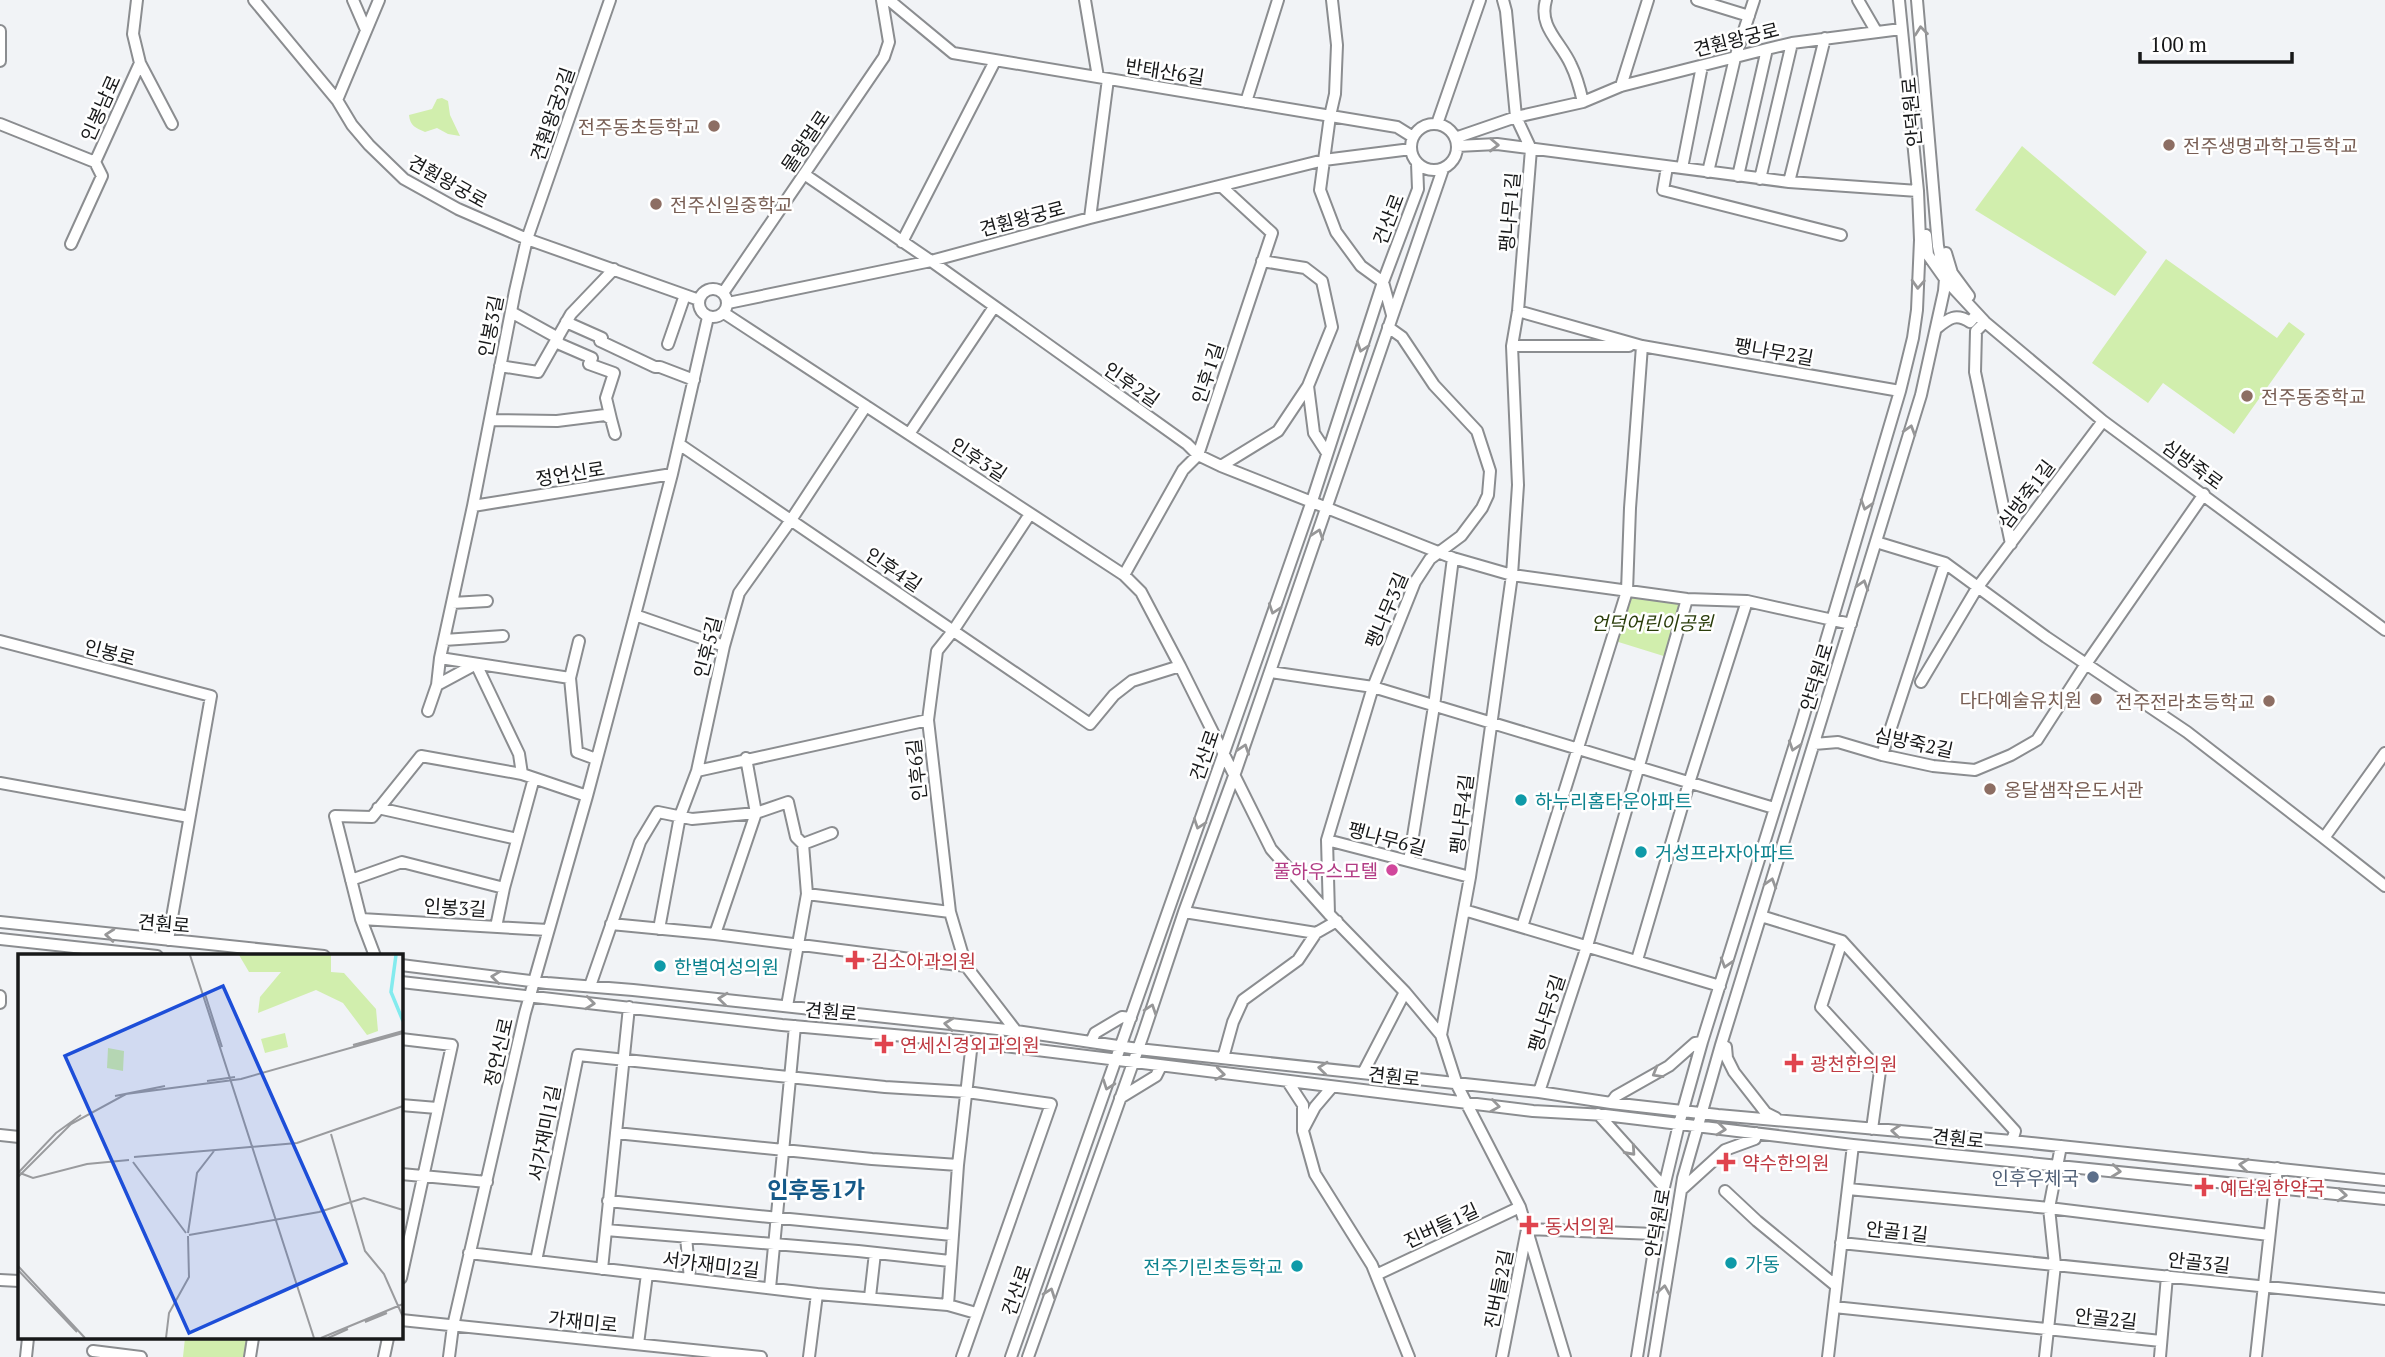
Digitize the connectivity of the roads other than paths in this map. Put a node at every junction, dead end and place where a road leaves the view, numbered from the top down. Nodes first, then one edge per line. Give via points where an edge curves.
1 (137, 0) edge
2 (254, 0) edge
3 (353, 0) edge
4 (379, 0) edge
5 (610, 0) edge
6 (882, 0) edge
7 (890, 0) edge
8 (1085, 0) edge
9 (1278, 0) edge
10 (1332, 0) edge
11 (1480, 0) edge
12 (1503, 0) edge
13 (1546, 0) edge
14 (1697, 0) edge
15 (1754, 0) edge
16 (1858, 0) edge
17 (1899, 0) edge
18 (1917, 0) edge
19 (1645, 1) edge
20 (1749, 16) junction
21 (1901, 29) junction
22 (366, 30) junction
23 (1876, 31) junction
24 (0, 32) edge
25 (1825, 38) junction
26 (1792, 43) junction
27 (1768, 49) junction
28 (1735, 58) junction
29 (0, 61) edge
30 (995, 61) junction
31 (140, 63) junction
32 (1702, 66) junction
33 (1103, 78) junction
34 (1621, 86) junction
35 (337, 100) junction
36 (1246, 102) junction
37 (1583, 102) junction
38 (1330, 116) junction
39 (1516, 117) junction
40 (0, 124) edge
41 (172, 124) dead end
42 (1437, 124) junction
43 (1413, 137) junction
44 (1456, 142) junction
45 (1411, 149) junction
46 (1531, 149) junction
47 (1324, 160) junction
48 (95, 162) junction
49 (1417, 163) junction
50 (1667, 166) junction
51 (1682, 168) junction
52 (1443, 169) junction
53 (1708, 172) junction
54 (804, 174) junction
55 (1738, 176) junction
56 (1760, 178) junction
57 (1789, 182) junction
58 (1221, 186) junction
59 (1918, 191) junction
60 (1919, 217) junction
61 (1090, 218) junction
62 (1841, 235) dead end
63 (527, 239) junction
64 (902, 242) junction
65 (71, 244) dead end
66 (1938, 246) junction
67 (931, 261) junction
68 (1262, 261) junction
69 (614, 269) junction
70 (1945, 279) junction
71 (1383, 282) junction
72 (685, 295) junction
73 (699, 300) junction
74 (1967, 302) junction
75 (725, 303) junction
76 (994, 307) junction
77 (1518, 311) junction
78 (511, 312) junction
79 (708, 317) junction
80 (1981, 318) junction
81 (1390, 321) junction
82 (566, 322) junction
83 (1937, 328) junction
84 (556, 340) junction
85 (668, 344) dead end
86 (1512, 346) junction
87 (1642, 346) junction
88 (500, 366) junction
89 (694, 380) junction
90 (1308, 386) junction
91 (1900, 391) junction
92 (866, 406) junction
93 (611, 419) junction
94 (490, 420) junction
95 (2103, 421) junction
96 (615, 434) dead end
97 (909, 435) junction
98 (679, 444) junction
99 (1327, 453) junction
100 (1198, 456) junction
101 (1221, 466) junction
102 (672, 474) junction
103 (2204, 494) junction
104 (1312, 500) junction
105 (473, 506) junction
106 (1327, 506) junction
107 (1030, 514) junction
108 (791, 520) junction
109 (1876, 542) junction
110 (2011, 544) junction
111 (1440, 552) junction
112 (1454, 558) junction
113 (1945, 563) junction
114 (1124, 575) junction
115 (1513, 575) junction
116 (1977, 588) junction
117 (1627, 591) junction
118 (1687, 599) junction
119 (487, 601) dead end
120 (1747, 601) junction
121 (452, 603) junction
122 (635, 615) junction
123 (1833, 619) junction
124 (1852, 624) junction
125 (2385, 630) edge
126 (953, 631) junction
127 (503, 636) dead end
128 (0, 640) edge
129 (444, 640) junction
130 (579, 641) dead end
131 (724, 646) junction
132 (440, 658) junction
133 (476, 664) junction
134 (2086, 664) junction
135 (1181, 666) junction
136 (1270, 672) junction
137 (570, 678) junction
138 (1921, 682) dead end
139 (437, 685) junction
140 (1373, 687) junction
141 (1434, 706) junction
142 (428, 711) dead end
143 (928, 720) junction
144 (1490, 723) junction
145 (1814, 744) junction
146 (1577, 749) junction
147 (2385, 752) edge
148 (1223, 753) junction
149 (1882, 755) junction
150 (746, 758) junction
151 (596, 759) junction
152 (1639, 768) junction
153 (697, 771) junction
154 (522, 774) junction
155 (1234, 776) junction
156 (534, 778) junction
157 (0, 783) edge
158 (1689, 783) junction
159 (587, 796) junction
160 (378, 808) junction
161 (1774, 808) junction
162 (756, 813) junction
163 (680, 816) junction
164 (189, 817) junction
165 (832, 833) dead end
166 (2324, 838) junction
167 (517, 839) junction
168 (1326, 840) junction
169 (803, 844) junction
170 (1409, 861) junction
171 (1470, 877) junction
172 (351, 880) junction
173 (2385, 886) edge
174 (504, 888) junction
175 (807, 894) junction
176 (1464, 910) junction
177 (950, 912) junction
178 (1184, 912) junction
179 (1761, 916) junction
180 (1333, 918) junction
181 (361, 919) junction
182 (0, 922) edge
183 (611, 925) junction
184 (496, 927) junction
185 (1522, 927) junction
186 (659, 929) junction
187 (548, 930) junction
188 (70, 931) junction
189 (1316, 933) junction
190 (715, 934) junction
191 (0, 939) edge
192 (168, 940) junction
193 (1842, 941) junction
194 (797, 944) junction
195 (1587, 946) junction
196 (69, 951) edge
197 (122, 954) edge
198 (304, 954) edge
199 (374, 954) edge
200 (1637, 960) junction
201 (402, 965) edge
202 (967, 965) junction
203 (402, 982) edge
204 (533, 982) junction
205 (590, 986) junction
206 (1720, 986) junction
207 (1405, 992) junction
208 (0, 996) edge
209 (529, 996) junction
210 (0, 1003) edge
211 (787, 1006) junction
212 (629, 1007) junction
213 (1131, 1018) junction
214 (795, 1026) junction
215 (1016, 1031) junction
216 (1441, 1035) junction
217 (402, 1040) edge
218 (972, 1042) junction
219 (1091, 1042) junction
220 (1702, 1042) junction
221 (1721, 1045) junction
222 (1121, 1046) junction
223 (1138, 1049) junction
224 (1223, 1058) junction
225 (622, 1060) junction
226 (1116, 1061) junction
227 (1132, 1063) junction
228 (1161, 1066) junction
229 (1363, 1073) junction
230 (790, 1077) junction
231 (1288, 1082) junction
232 (1457, 1085) junction
233 (1332, 1087) junction
234 (967, 1092) junction
235 (1539, 1092) junction
236 (1120, 1098) junction
237 (1466, 1102) junction
238 (1611, 1103) junction
239 (402, 1105) edge
240 (437, 1108) junction
241 (1309, 1108) junction
242 (1682, 1111) junction
243 (1702, 1113) junction
244 (1598, 1114) junction
245 (1782, 1121) junction
246 (1679, 1124) junction
247 (1698, 1126) junction
248 (1872, 1129) junction
249 (616, 1133) junction
250 (1756, 1133) junction
251 (0, 1135) edge
252 (18, 1137) edge
253 (2012, 1141) junction
254 (1853, 1145) junction
255 (2061, 1146) junction
256 (783, 1150) junction
257 (958, 1165) junction
258 (2059, 1165) junction
259 (2277, 1168) junction
260 (402, 1174) edge
261 (422, 1176) junction
262 (2385, 1180) edge
263 (487, 1182) junction
264 (1664, 1186) junction
265 (2275, 1188) junction
266 (1681, 1189) junction
267 (1848, 1189) junction
268 (1725, 1191) dead end
269 (2385, 1199) edge
270 (608, 1201) junction
271 (1521, 1207) junction
272 (2049, 1208) junction
273 (777, 1217) junction
274 (1527, 1228) junction
275 (606, 1230) junction
276 (1655, 1234) junction
277 (952, 1235) junction
278 (2269, 1235) junction
279 (686, 1237) junction
280 (1841, 1243) junction
281 (775, 1244) junction
282 (404, 1249) edge
283 (875, 1252) junction
284 (469, 1253) junction
285 (536, 1261) junction
286 (950, 1261) junction
287 (2055, 1265) junction
288 (402, 1268) edge
289 (602, 1269) junction
290 (647, 1274) junction
291 (1376, 1275) junction
292 (2167, 1276) junction
293 (690, 1279) junction
294 (0, 1280) edge
295 (18, 1282) edge
296 (1835, 1285) junction
297 (2263, 1287) junction
298 (770, 1288) junction
299 (817, 1294) junction
300 (864, 1297) junction
301 (2385, 1299) edge
302 (948, 1305) junction
303 (1834, 1307) junction
304 (976, 1313) junction
305 (402, 1320) edge
306 (453, 1326) junction
307 (2048, 1329) junction
308 (2161, 1341) junction
309 (638, 1345) junction
310 (92, 1354) edge
311 (716, 1355) edge
312 (141, 1357) edge
313 (449, 1357) edge
314 (761, 1357) edge
315 (809, 1357) edge
316 (962, 1357) edge
317 (1011, 1357) edge
318 (1028, 1357) edge
319 (1409, 1357) edge
320 (1502, 1357) edge
321 (1565, 1357) edge
322 (1637, 1357) edge
323 (1654, 1357) edge
324 (1828, 1357) edge
325 (2045, 1357) edge
326 (2160, 1357) edge
327 (2256, 1357) edge

1 - 31 street, 인봉남로 via 132,34
2 - 35 street, 견훤왕궁로
3 - 22 street
4 - 22 street
5 - 63 street, 견훤왕궁2길
6 - 54 street, 물왕멀로 via 889,42 884,57
7 - 30 street, 반태산6길 via 953,52
8 - 33 street
9 - 36 street
10 - 38 street via 1337,45
11 - 42 street
12 - 39 street
13 - 37 street via 1547,29 1571,63
14 - 20 street
15 - 20 street
16 - 23 street
17 - 21 street, 안덕원로
66 -> 18 street, 안덕원로
19 - 34 street
20 - 28 street
21 - 23 street, 견훤왕궁로
21 - 59 street, 안덕원로
22 - 35 street
23 - 25 street, 견훤왕궁로
24 - 29 street
25 - 26 street, 견훤왕궁로
25 - 57 street
26 - 27 street, 견훤왕궁로
26 - 56 street
27 - 28 street, 견훤왕궁로
27 - 55 street
28 - 32 street, 견훤왕궁로
28 - 53 street
30 - 33 street, 반태산6길
30 - 64 street
31 - 41 street, 인봉남로
31 - 48 street, 인봉남로
32 - 34 street, 견훤왕궁로
32 - 51 street
33 - 36 street, 반태산6길
33 - 61 street
34 - 37 street, 견훤왕궁로
35 - 63 street, 견훤왕궁로 via 369,145 404,178 458,209
36 - 38 street, 반태산6길
37 - 39 street, 견훤왕궁로
38 - 43 street, 반태산6길 via 1397,127
38 - 47 street
39 - 44 street, 견훤왕궁로
39 - 46 street
40 - 48 street
42 - 43 street via 1423,127
42 - 44 street via 1448,129
43 - 45 street
44 -> 46 street
44 - 52 street, 건산로 via 1454,159
45 - 47 street, 견훤왕궁로
45 - 49 street, 건산로
46 - 50 street, 팽나무1길
46 - 77 street, 팽나무1길
47 - 58 street, 견훤왕궁로
47 - 71 street via 1320,190 1336,232 1361,266
48 - 65 street, 인봉남로 via 102,176
49 - 52 street via 1428,170
49 - 71 street, 건산로 via 1418,189
50 - 51 street, 팽나무1길
50 - 62 street via 1663,190
51 - 53 street, 팽나무1길
52 - 81 street, 건산로
53 - 55 street, 팽나무1길
54 - 64 street, 인후2길
54 - 75 street, 물왕멀로
55 - 56 street, 팽나무1길
56 - 57 street, 팽나무1길
57 - 59 street, 팽나무1길
58 - 61 street, 견훤왕궁로
58 - 68 street, 인후1길 via 1272,233
59 - 60 street, 안덕원로
60 - 70 street via 1925,227 1928,256
60 -> 91 street, 안덕원로 via 1917,310
61 - 67 street, 견훤왕궁로
63 - 69 street, 견훤왕궁로
63 - 78 street, 인봉3길
64 - 67 street, 인후2길
66 - 70 street, 안덕원로
66 - 74 street via 1944,246 1952,273 1969,296
67 - 75 street, 견훤왕궁로
67 - 76 street, 인후2길
68 - 90 street via 1305,268 1322,281 1332,327
68 - 100 street, 인후1길
69 - 72 street, 견훤왕궁로
69 - 82 street
70 - 74 street
70 - 83 street, 안덕원로
71 - 81 street
71 -> 99 street, 건산로
72 - 73 street, 견훤왕궁로
72 - 85 street
73 - 75 street via 714,289
73 - 79 street via 701,312
74 - 80 street, 심방죽로
75 - 79 street via 716,317
75 - 92 street, 인후3길
76 - 97 street
76 - 100 street, 인후2길
77 - 86 street, 팽나무1길
77 - 87 street, 팽나무2길
78 - 84 street
78 - 88 street, 인봉3길
79 - 89 street, 정언신로
80 - 83 street via 1970,322 1951,317
80 - 95 street, 심방죽로
80 - 110 street via 1976,331 1975,372
81 - 106 street, 건산로
81 - 111 street via 1434,385 1477,431 1490,471 1482,508 1461,536
82 - 84 street
82 - 89 street via 655,368
109 -> 83 street, 안덕원로
84 - 88 street via 538,372
84 - 93 street via 592,358 589,364 614,373 606,398
86 - 87 street, 팽나무2길
86 - 115 street via 1518,485
87 - 91 street, 팽나무2길
87 - 117 street
88 - 94 street, 인봉3길
89 - 98 street, 정언신로
90 - 99 street via 1314,433
90 - 101 street via 1278,431
91 -> 123 street, 안덕원로
92 - 97 street, 인후3길
92 - 108 street, 인후5길
93 - 94 street via 605,415 557,421
93 - 96 street
94 - 105 street, 인봉3길
95 - 103 street, 심방죽로
95 - 110 street, 심방죽1길
97 - 107 street, 인후3길
98 - 102 street, 정언신로
98 - 108 street, 인후4길
99 - 104 street, 건산로
100 - 101 street, 인후2길
100 - 114 street, 인후1길 via 1183,470
101 - 104 street, 인후2길
102 - 105 street, 정언신로
102 - 122 street, 정언신로
103 - 125 street, 심방죽로
103 - 134 street, 심방죽2길
104 - 106 street, 인후2길
104 -> 148 street, 건산로
105 - 121 street, 인봉3길
106 - 111 street
136 -> 106 street, 건산로
107 - 114 street, 인후3길
107 - 126 street, 인후6길
108 - 126 street, 인후4길
108 - 131 street, 인후5길 via 739,593
109 - 113 street
124 -> 109 street, 안덕원로
110 - 116 street, 심방죽1길
111 - 112 street
111 - 140 street, 팽나무3길 via 1415,582
112 - 115 street
112 - 141 street
113 - 116 street
113 - 149 street
114 - 135 street, 인후3길 via 1141,592
115 - 117 street
115 - 144 street, 팽나무4길
116 - 134 street
116 - 138 street, 심방죽1길
117 - 118 street
117 - 146 street
118 - 120 street
118 - 152 street
119 - 121 street
120 - 123 street
120 - 158 street
121 - 129 street, 인봉3길
122 - 131 street
122 - 151 street, 정언신로
123 - 124 street
123 -> 161 street, 안덕원로
124 - 145 street, 안덕원로
126 - 135 street, 인후4길 via 1090,724 1132,681
126 - 143 street, 인후6길 via 937,651
127 - 129 street
128 - 164 street, 인봉로 via 211,696
129 - 132 street, 인봉3길
130 - 137 street
131 - 153 street, 인후5길
132 - 133 street
132 - 139 street, 인봉3길
133 - 137 street
133 - 139 street
133 - 154 street via 519,754
134 - 149 street, 심방죽2길 via 2037,740 2011,755 1975,770
134 - 166 street via 2187,732
135 - 148 street, 인후3길
136 - 140 street
155 -> 136 street, 건산로
137 - 151 street via 578,752
139 - 142 street, 인봉3길
140 - 141 street
140 - 168 street
141 - 144 street
141 - 170 street
143 - 150 street
143 - 177 street, 인후6길
144 - 146 street
144 - 171 street, 팽나무4길
145 - 149 street, 심방죽2길 via 1838,741
179 -> 145 street, 안덕원로
146 - 152 street
146 - 185 street
147 - 166 street
148 - 155 street, 인후3길
148 -> 213 street, 건산로
150 - 153 street
150 - 162 street
151 - 159 street, 정언신로
152 - 158 street
152 - 195 street, 팽나무5길
153 - 163 street, 인후5길
154 - 156 street
154 - 160 street via 421,756
155 - 178 street, 건산로
155 - 180 street via 1271,849
156 - 159 street
156 - 167 street
157 - 164 street
158 - 161 street
158 - 200 street
159 - 187 street, 정언신로
160 - 167 street
160 - 172 street via 372,817 335,816
161 -> 206 street, 안덕원로
162 - 163 street via 692,820
162 - 169 street via 788,802 796,837
162 - 190 street
163 - 183 street via 658,812 640,842
163 - 186 street, 인후5길
164 - 192 street
165 - 169 street
166 - 173 street
167 - 174 street
168 - 170 street, 팽나무6길
168 - 180 street, 팽나무6길
169 - 175 street
170 - 171 street, 팽나무6길
171 - 176 street, 팽나무4길
172 - 174 street, 인봉3길 via 402,862
172 - 181 street
174 - 184 street
175 - 177 street
175 - 194 street
176 - 185 street
176 - 216 street
177 - 202 street, 인후6길
178 - 189 street
223 -> 178 street, 건산로
179 - 193 street
179 - 221 street, 안덕원로
180 - 189 street
180 - 207 street
181 - 184 street, 인봉3길
181 - 199 street
182 - 188 street, 견훤로
183 - 186 street
183 - 205 street
184 - 187 street, 인봉3길
185 - 195 street
186 - 190 street
187 - 204 street, 정언신로
192 -> 188 street, 견훤로
188 - 196 street
189 - 224 street via 1298,960 1243,1000
190 - 194 street
191 - 196 street, 견훤로
192 - 198 street, 견훤로
193 - 248 street via 1821,1007 1880,1071
193 - 253 street, 견훤로 via 2015,1131
194 - 202 street
194 - 211 street
195 - 200 street
195 - 235 street, 팽나무5길
196 - 197 street, 견훤로
200 - 206 street
204 -> 201 street, 견훤로
202 - 215 street, 인후6길
203 - 209 street, 견훤로
204 - 205 street, 견훤로
204 - 209 street, 정언신로
211 -> 205 street, 견훤로
206 - 220 street, 안덕원로
207 - 216 street
207 - 229 street, 견훤로
208 - 210 street
209 -> 212 street, 견훤로
209 - 263 street, 정언신로
215 -> 211 street, 견훤로
212 - 214 street, 견훤로
212 - 225 street
213 - 219 street via 1122,1017 1095,1033
213 - 222 street, 건산로
214 - 218 street, 견훤로
214 - 230 street, 서가재미2길
215 - 219 street, 견훤로
216 - 232 street
217 - 240 street via 452,1045
218 - 226 street, 견훤로
218 - 234 street
219 - 222 street, 견훤로
220 -> 238 street
220 - 242 street, 안덕원로
221 - 243 street, 안덕원로
221 - 245 street via 1726,1047 1734,1072 1766,1113
222 - 223 street, 견훤로
222 - 226 street, 건산로
223 - 224 street, 견훤로
223 - 227 street, 건산로
229 -> 224 street, 견훤로
225 - 230 street, 서가재미1길
225 - 249 street
225 - 285 street, 서가재미1길 via 578,1055
226 - 227 street, 견훤로
226 -> 317 street, 건산로
227 - 228 street, 견훤로
227 - 236 street, 건산로
228 -> 231 street, 견훤로
228 - 236 street via 1158,1075
229 - 232 street, 견훤로
230 - 234 street
230 - 256 street, 서가재미2길
231 - 233 street, 견훤로
231 - 241 street
232 - 235 street, 견훤로
232 - 237 street
233 - 237 street, 견훤로
233 - 241 street
234 - 257 street
234 - 304 street via 1051,1104
235 - 238 street, 견훤로
318 -> 236 street, 건산로
237 -> 244 street, 견훤로
237 - 271 street
238 - 242 street, 견훤로
239 - 240 street
240 - 261 street
241 - 291 street via 1303,1130 1315,1174
242 - 243 street, 견훤로
242 - 246 street, 안덕원로
243 - 245 street, 견훤로
243 - 247 street, 안덕원로
244 - 246 street, 견훤로
244 -> 264 street
245 - 248 street, 견훤로
246 - 247 street, 견훤로
246 - 264 street, 안덕원로
247 -> 250 street, 견훤로
247 - 266 street, 안덕원로
253 -> 248 street, 견훤로
249 - 256 street
249 - 270 street
250 - 254 street, 견훤로
250 - 266 street via 1755,1139 1725,1150
251 - 252 street
253 - 255 street, 견훤로
254 - 258 street, 견훤로
254 - 267 street, 안골1길
255 - 258 street, 안골2길
259 -> 255 street, 견훤로
256 - 257 street
256 - 273 street, 서가재미2길
257 - 277 street
258 -> 265 street, 견훤로
258 - 272 street, 안골2길
259 - 262 street, 견훤로
259 - 265 street
260 - 261 street
261 - 263 street
261 - 282 street
263 - 284 street, 정언신로
264 - 276 street, 안덕원로
265 -> 269 street, 견훤로
265 - 278 street
323 -> 266 street, 안덕원로
267 - 272 street, 안골1길
267 - 280 street, 안골1길
268 - 296 street
270 - 273 street
270 - 275 street
271 - 274 street
271 - 291 street, 진버들1길
272 - 278 street, 안골3길
272 - 287 street, 안골2길
273 - 277 street
273 - 281 street, 서가재미2길
274 - 276 street
274 - 320 street, 진버들2길
274 - 321 street
275 - 279 street
275 - 289 street
276 - 322 street, 안덕원로
277 - 286 street
278 - 297 street
279 - 281 street, 서가재미2길
279 - 293 street
280 - 287 street, 안골1길
280 - 296 street, 안골1길
281 - 283 street, 서가재미2길
281 - 298 street, 서가재미2길
282 - 288 street
283 - 286 street, 서가재미2길
283 - 300 street
284 - 285 street
284 - 306 street, 정언신로
285 - 289 street
286 - 302 street
287 - 292 street, 안골3길
287 - 307 street, 안골2길
289 - 290 street
290 - 293 street, 서가재미2길
290 - 309 street
291 - 319 street
292 - 297 street, 안골3길
292 - 308 street
293 - 298 street, 서가재미2길
294 - 295 street
296 - 303 street, 안골1길
297 - 301 street, 안골3길
297 - 327 street
298 - 299 street, 서가재미2길
299 - 300 street, 서가재미2길
299 - 315 street
300 - 302 street, 서가재미2길
302 - 304 street
303 - 307 street, 안골2길
303 - 324 street, 안골1길
304 - 316 street
305 - 306 street, 가재미로
306 - 309 street, 가재미로
306 - 313 street, 정언신로
307 - 308 street, 안골2길
307 - 325 street, 안골2길
308 - 326 street
309 - 311 street, 가재미로
310 - 312 street
311 - 314 street, 가재미로

